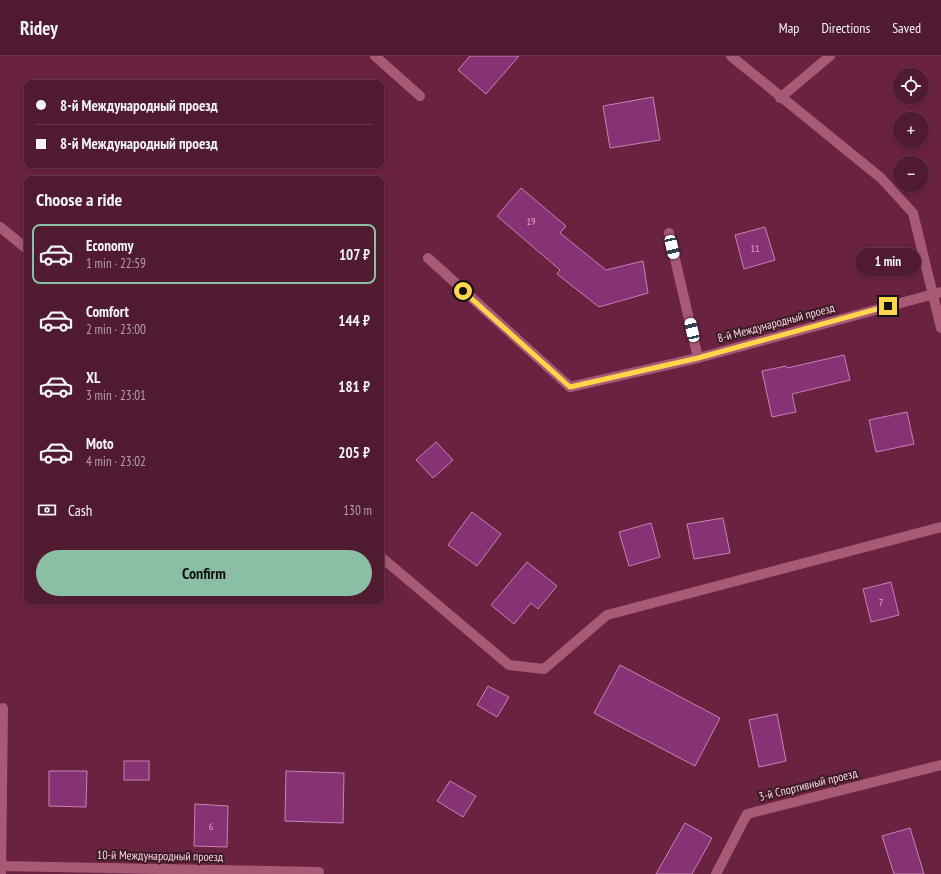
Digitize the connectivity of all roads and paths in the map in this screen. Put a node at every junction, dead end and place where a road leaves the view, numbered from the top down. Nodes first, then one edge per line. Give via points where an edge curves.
1 (375, 56) edge
2 (731, 56) edge
3 (830, 56) edge
4 (420, 96) dead end
5 (780, 98) junction
6 (0, 227) edge
7 (669, 233) dead end
8 (24, 246) edge
9 (428, 258) dead end
10 (937, 293) edge
11 (941, 328) edge
12 (698, 358) junction
13 (941, 527) edge
14 (384, 560) edge
15 (3, 708) dead end
16 (941, 764) edge
17 (0, 869) edge
18 (319, 872) dead end
19 (716, 874) edge

1 - 4 street
2 - 5 street
3 - 5 street
5 - 10 street via 881,178 913,213
6 - 8 street
7 - 12 street
9 - 12 street, 8-й Международный проезд via 570,387
10 - 11 street
10 - 12 street, 8-й Международный проезд
13 - 14 street via 607,615 544,669 509,665
15 - 17 street
16 - 19 street, 3-й Спортивный проезд via 747,814
17 - 18 street, 10-й Международный проезд

